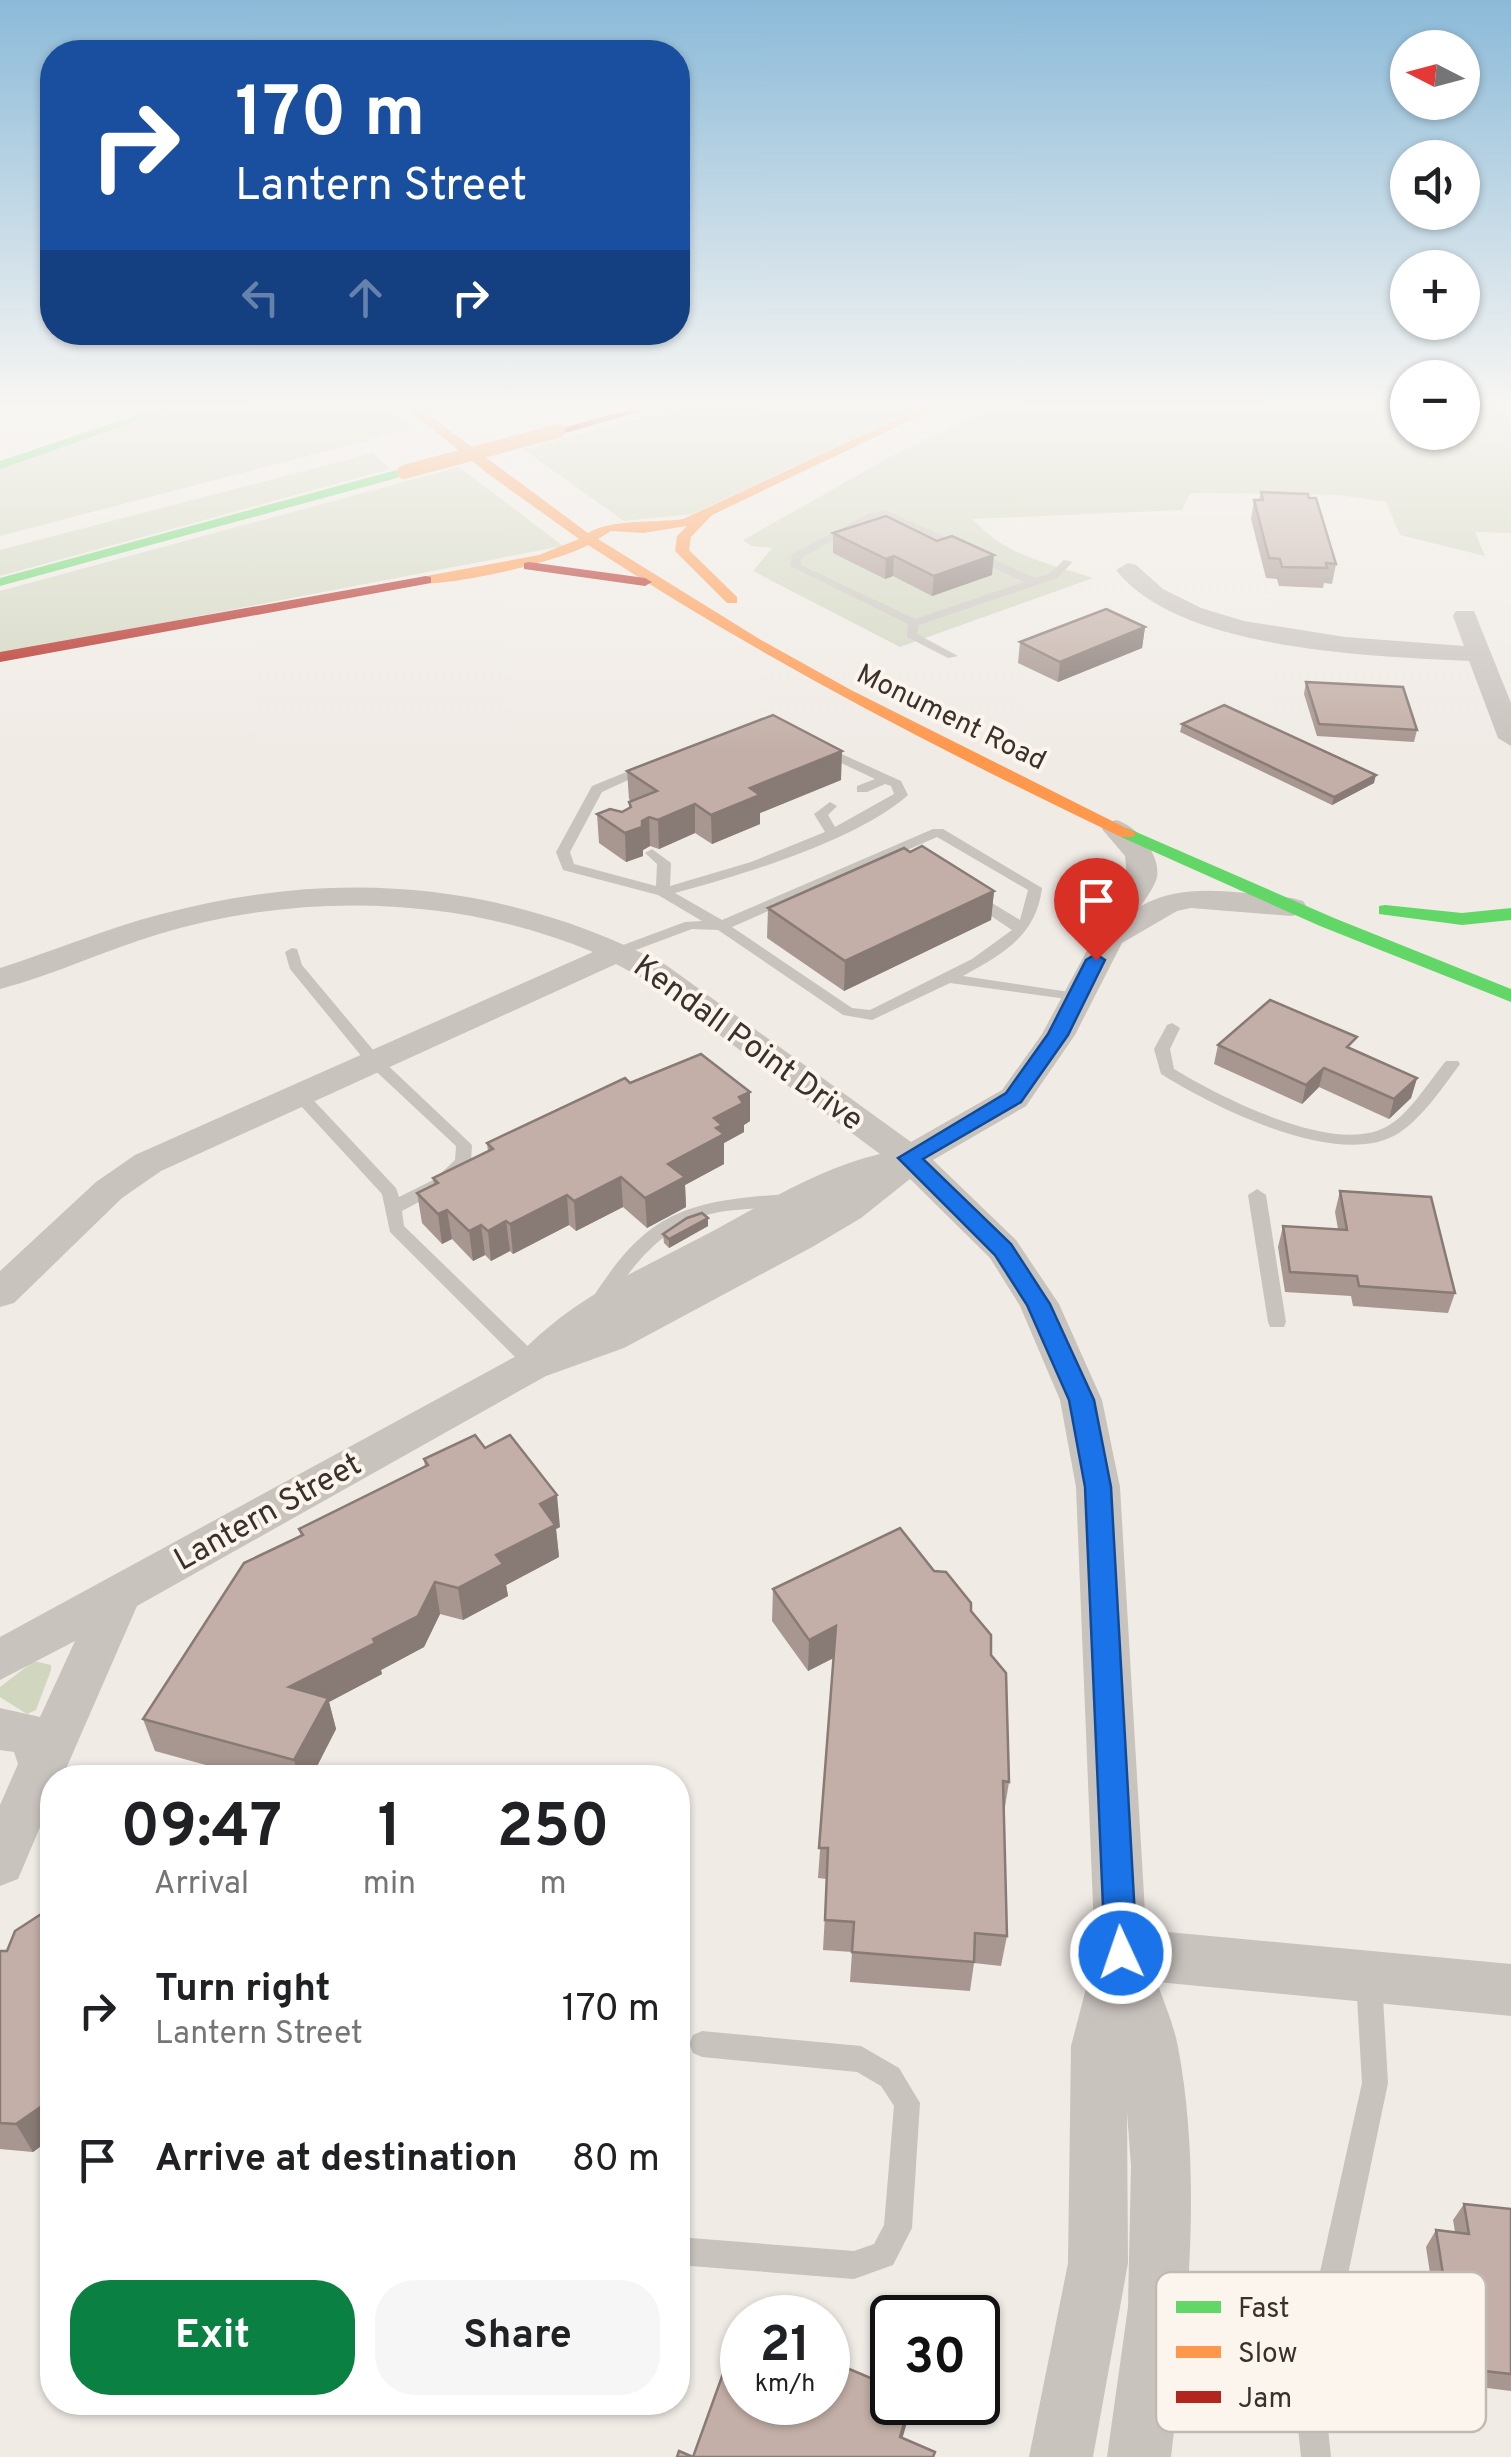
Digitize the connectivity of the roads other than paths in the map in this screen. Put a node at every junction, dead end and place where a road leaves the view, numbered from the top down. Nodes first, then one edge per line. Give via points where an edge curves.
1 (218, 523) edge
2 (558, 523) edge
3 (602, 523) edge
4 (677, 523) edge
5 (697, 523) edge
6 (859, 523) edge
7 (907, 523) edge
8 (608, 527) junction
9 (584, 542) junction
10 (1068, 562) dead end
11 (492, 568) junction
12 (1128, 570) dead end
13 (0, 582) edge
14 (645, 582) junction
15 (1034, 582) junction
16 (1465, 616) dead end
17 (914, 623) junction
18 (1480, 654) junction
19 (952, 656) dead end
20 (0, 657) edge
21 (1511, 738) edge
22 (814, 745) edge
23 (665, 761) edge
24 (885, 779) junction
25 (862, 789) dead end
26 (830, 806) dead end
27 (1116, 829) junction
28 (832, 832) junction
29 (652, 853) edge
30 (954, 886) edge
31 (664, 892) junction
32 (1292, 907) junction
33 (1511, 914) edge
34 (721, 926) junction
35 (1022, 928) junction
36 (1457, 939) dead end
37 (1107, 940) junction
38 (620, 950) junction
39 (292, 952) dead end
40 (948, 978) junction
41 (0, 979) edge
42 (1511, 996) edge
43 (1076, 998) junction
44 (1172, 1028) dead end
45 (373, 1060) junction
46 (1452, 1064) dead end
47 (297, 1093) junction
48 (909, 1158) junction
49 (1257, 1194) dead end
50 (394, 1208) junction
51 (0, 1293) edge
52 (1277, 1322) dead end
53 (534, 1364) junction
54 (122, 1591) junction
55 (0, 1660) edge
56 (0, 1729) edge
57 (43, 1764) joint
58 (40, 1771) edge
59 (0, 1862) edge
60 (1121, 1953) junction
61 (1368, 1976) junction
62 (1511, 1990) edge
63 (702, 2044) dead end
64 (690, 2253) edge
65 (1159, 2272) edge
66 (1334, 2272) edge
67 (1156, 2329) edge
68 (1313, 2432) edge
69 (1061, 2457) edge
70 (1139, 2457) edge
71 (1316, 2457) edge

1 - 13 main road, bridge
2 - 9 main road, Monument Road
3 - 8 main road
4 - 8 main road
5 - 8 main road via 684,536 682,551 741,605
6 - 17 lane via 796,556 795,566
7 - 15 lane
8 - 9 main road
9 - 11 main road
9 - 14 main road, Monument Road
10 - 15 lane
11 - 14 main road via 558,567
11 - 20 main road
12 - 18 street via 1140,586 1254,631 1344,646
14 - 27 main road, Monument Road via 873,712
15 - 17 lane
16 - 18 street
17 - 19 lane via 911,635
18 - 21 street
22 - 24 lane
23 - 31 lane via 597,789 592,812 562,852 568,867
24 - 25 lane
24 - 28 lane via 901,796
26 - 28 lane via 821,814
27 - 32 main road, Monument Road
27 - 37 street, Lantern Street via 1139,854 1142,876
28 - 31 lane via 713,881
29 - 31 lane via 664,863
30 - 35 lane
31 - 34 lane
32 - 37 street via 1191,899 1167,904
32 - 42 main road, Monument Road
33 - 36 main road via 1462,919 1377,907
34 - 35 lane via 938,832 1035,888
34 - 38 lane via 690,925
34 - 40 lane via 848,1012 872,1015
35 - 40 lane via 1019,937
37 - 43 street, Lantern Street
38 - 41 street, Kendall Point Drive via 529,917 426,896 300,898 193,916
38 - 45 street
38 - 48 street, Kendall Point Drive
39 - 45 lane via 295,966
40 - 43 lane
43 - 48 street, Lantern Street via 1014,1098
44 - 46 lane via 1162,1049 1168,1071 1190,1087 1309,1136 1357,1142 1391,1131
45 - 47 street
45 - 50 lane via 464,1145 464,1162 441,1183
47 - 50 lane via 390,1192
47 - 51 street via 148,1163 109,1190
48 - 53 street, Lantern Street via 864,1169 799,1200 593,1312
48 - 53 street, Lantern Street via 887,1183 830,1219 615,1336 571,1357
48 - 60 street, Kendall Point Drive via 1003,1249 1038,1304 1081,1400 1098,1487
49 - 52 lane
50 - 53 lane via 396,1228
53 - 54 street, Lantern Street
54 - 55 street, Lantern Street
54 - 57 street
56 - 57 street via 26,1733 42,1747
58 - 59 street
60 - 61 street
60 - 65 street via 1150,2046 1160,2166
60 - 69 street via 1099,2046 1098,2263
61 - 62 street
61 - 66 lane via 1375,2083
63 - 64 lane via 861,2059 890,2078 908,2103 898,2228 883,2255 854,2265
67 - 70 street
68 - 71 lane

